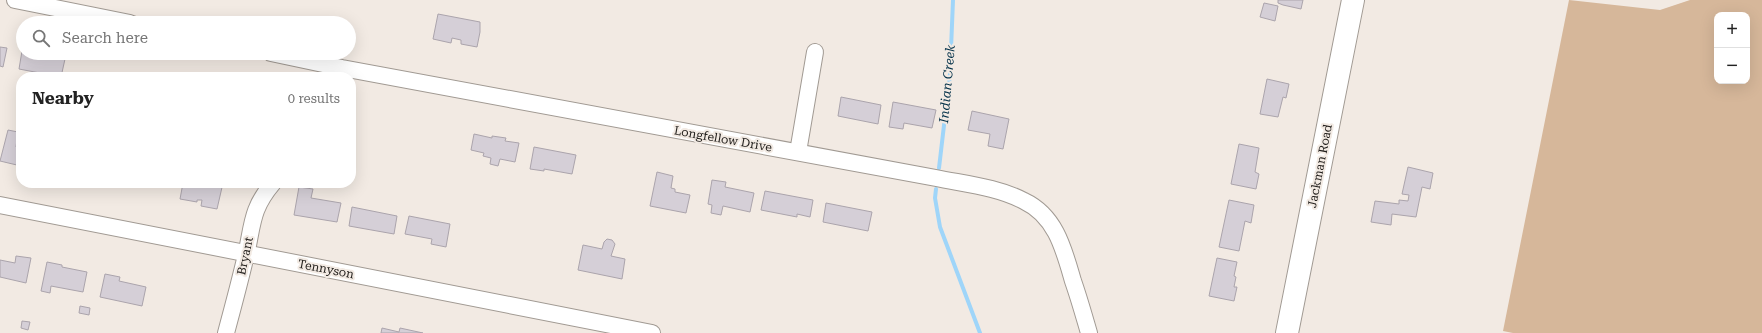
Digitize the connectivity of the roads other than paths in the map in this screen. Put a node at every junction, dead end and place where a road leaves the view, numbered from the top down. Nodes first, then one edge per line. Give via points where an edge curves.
1 (15, 0) edge
2 (1353, 0) edge
3 (39, 2) edge
4 (100, 16) edge
5 (815, 52) dead end
6 (297, 60) edge
7 (341, 72) edge
8 (356, 75) edge
9 (798, 152) junction
10 (268, 188) edge
11 (0, 204) edge
12 (246, 253) junction
13 (226, 333) edge
14 (652, 333) edge
15 (1089, 333) edge
16 (1287, 333) edge

1 - 3 street
2 - 16 street, Jackman Road
3 - 4 street
5 - 9 street
6 - 7 street, Longfellow Drive
8 - 9 street, Longfellow Drive
9 - 15 street, Longfellow Drive via 976,186 1025,201 1043,214 1063,245
10 - 12 street, Bryant via 255,211
11 - 12 street, Tennyson
12 - 13 street, Bryant
12 - 14 street, Tennyson

